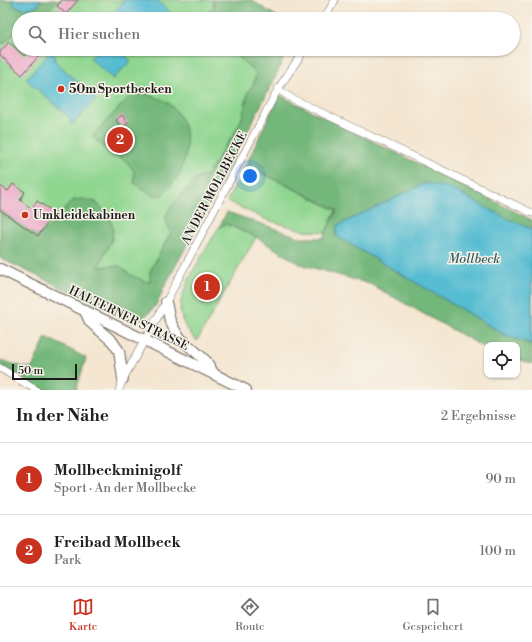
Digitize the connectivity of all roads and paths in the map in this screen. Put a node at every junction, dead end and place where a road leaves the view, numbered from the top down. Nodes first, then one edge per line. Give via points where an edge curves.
1 (335, 0) edge
2 (328, 12) edge
3 (301, 56) edge
4 (278, 89) junction
5 (532, 213) edge
6 (0, 270) edge
7 (166, 302) junction
8 (85, 312) junction
9 (145, 340) junction
10 (0, 368) edge
11 (214, 374) junction
12 (123, 379) junction
13 (36, 390) edge
14 (119, 390) edge
15 (246, 390) edge

1 - 2 street
3 - 4 street, AN DER MOLLBECKE
4 - 5 street via 291,98
4 - 7 street, AN DER MOLLBECKE
6 - 8 main road, HALTERNER STRASSE
7 - 9 street, AN DER MOLLBECKE
7 - 11 main road via 170,321 178,336 206,361
8 - 9 main road, HALTERNER STRASSE
8 - 12 main road via 90,322 112,341 119,351
9 - 11 main road, HALTERNER STRASSE
9 - 12 street, AN DER MOLLBECKE
10 - 13 street
11 - 15 main road, HALTERNER STRASSE
12 - 14 street, AN DER MOLLBECKE

